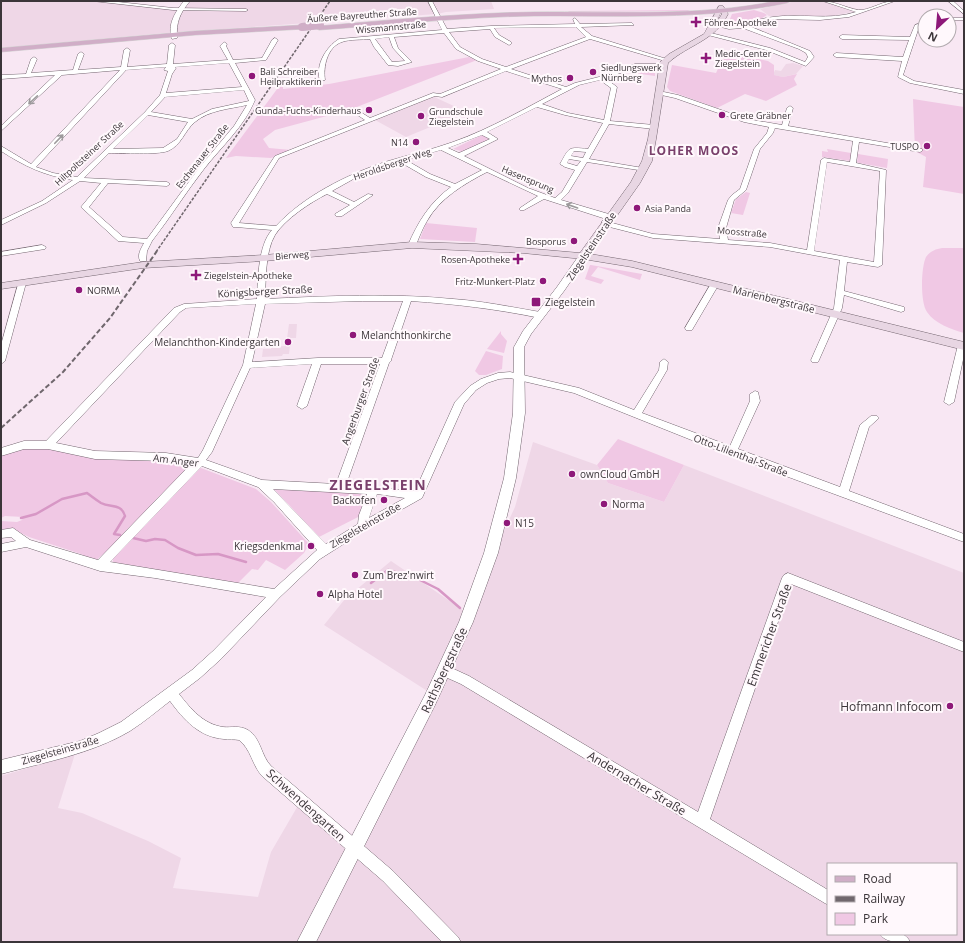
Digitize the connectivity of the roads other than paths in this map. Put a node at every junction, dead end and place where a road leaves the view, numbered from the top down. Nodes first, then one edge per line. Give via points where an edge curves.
1 (95, 1) edge
2 (187, 1) edge
3 (430, 1) edge
4 (433, 1) edge
5 (766, 1) edge
6 (787, 1) edge
7 (825, 1) edge
8 (893, 1) edge
9 (950, 1) edge
10 (955, 4) junction
11 (964, 4) edge
12 (179, 10) junction
13 (246, 10) dead end
14 (721, 10) junction
15 (689, 11) junction
16 (863, 12) junction
17 (575, 13) junction
18 (964, 13) edge
19 (440, 17) junction
20 (576, 24) junction
21 (632, 24) dead end
22 (745, 25) junction
23 (719, 26) junction
24 (917, 26) edge
25 (491, 27) junction
26 (445, 30) junction
27 (707, 34) junction
28 (391, 35) junction
29 (372, 37) junction
30 (590, 37) junction
31 (842, 37) dead end
32 (173, 39) junction
33 (912, 39) junction
34 (275, 40) dead end
35 (509, 43) dead end
36 (224, 44) dead end
37 (127, 50) dead end
38 (1, 52) edge
39 (81, 54) dead end
40 (836, 55) dead end
41 (34, 59) dead end
42 (904, 59) junction
43 (232, 61) junction
44 (665, 63) junction
45 (170, 66) junction
46 (124, 69) junction
47 (506, 69) junction
48 (76, 72) junction
49 (60, 73) junction
50 (28, 75) junction
51 (2, 77) edge
52 (601, 78) junction
53 (322, 80) dead end
54 (246, 88) junction
55 (566, 89) junction
56 (964, 92) edge
57 (659, 93) junction
58 (163, 94) junction
59 (251, 102) junction
60 (538, 105) junction
61 (790, 108) dead end
62 (352, 109) dead end
63 (147, 113) junction
64 (370, 120) junction
65 (192, 121) junction
66 (607, 122) junction
67 (772, 126) junction
68 (654, 127) junction
69 (784, 128) junction
70 (1, 129) edge
71 (481, 132) junction
72 (856, 139) junction
73 (1, 148) edge
74 (443, 148) junction
75 (920, 150) dead end
76 (107, 151) junction
77 (590, 151) junction
78 (459, 156) junction
79 (568, 157) junction
80 (402, 160) junction
81 (586, 160) junction
82 (853, 164) junction
83 (32, 167) junction
84 (580, 169) junction
85 (486, 170) junction
86 (642, 170) junction
87 (78, 178) junction
88 (106, 181) junction
89 (167, 184) dead end
90 (456, 187) junction
91 (326, 191) junction
92 (370, 195) dead end
93 (543, 196) junction
94 (556, 201) junction
95 (354, 204) junction
96 (522, 209) dead end
97 (339, 214) dead end
98 (607, 220) junction
99 (1, 224) edge
100 (277, 228) junction
101 (724, 240) junction
102 (149, 241) junction
103 (412, 245) junction
104 (42, 247) dead end
105 (810, 252) junction
106 (1, 254) edge
107 (584, 256) junction
108 (264, 258) junction
109 (143, 259) dead end
110 (844, 259) junction
111 (22, 283) junction
112 (715, 284) junction
113 (1, 286) edge
114 (840, 292) junction
115 (408, 299) junction
116 (261, 302) junction
117 (901, 309) dead end
118 (835, 314) junction
119 (540, 315) junction
120 (11, 328) junction
121 (689, 328) dead end
122 (1, 329) edge
123 (963, 345) edge
124 (1, 360) edge
125 (815, 360) dead end
126 (318, 361) junction
127 (387, 361) junction
128 (664, 362) dead end
129 (247, 365) junction
130 (518, 376) junction
131 (755, 394) dead end
132 (950, 402) dead end
133 (302, 406) dead end
134 (636, 415) junction
135 (874, 418) dead end
136 (48, 445) junction
137 (1, 452) edge
138 (732, 452) junction
139 (200, 462) junction
140 (262, 484) junction
141 (340, 488) junction
142 (373, 490) junction
143 (843, 493) junction
144 (418, 495) junction
145 (363, 526) junction
146 (1, 534) edge
147 (964, 538) edge
148 (26, 543) junction
149 (1, 548) edge
150 (324, 550) junction
151 (100, 566) junction
152 (276, 594) junction
153 (964, 647) edge
154 (445, 670) junction
155 (171, 694) junction
156 (1, 767) edge
157 (702, 822) junction
158 (354, 848) junction
159 (827, 897) edge
160 (890, 935) edge
161 (306, 942) edge
162 (453, 942) edge
163 (902, 942) edge

1 - 12 street
2 - 12 street
3 - 19 street
4 - 19 street via 442,13
5 - 14 main road, Äußere Bayreuther Straße
6 - 14 main road, Äußere Bayreuther Straße
7 - 16 street
8 - 16 street
9 - 10 street
10 - 11 street
10 - 18 street
12 - 13 street
12 - 32 street
14 - 15 main road, Äußere Bayreuther Straße
14 - 23 main road via 725,14
14 - 27 main road
15 - 17 main road, Äußere Bayreuther Straße
15 - 19 main road, Äußere Bayreuther Straße via 558,10
16 - 22 street via 831,18 773,18
17 - 19 main road, Äußere Bayreuther Straße
17 - 20 street
19 - 26 street
19 - 32 main road, Äußere Bayreuther Straße, bridge
20 - 21 street, Wissmannstraße
20 - 25 street, Wissmannstraße
20 - 30 street
22 - 23 street via 729,28
22 - 27 street via 806,50 811,57 806,64 768,49
23 - 27 main road
24 - 33 street
25 - 26 street, Wissmannstraße
25 - 35 street via 497,36
26 - 28 street, Wissmannstraße
26 - 47 street via 458,48
27 - 44 main road
28 - 29 street, Wissmannstraße
28 - 29 street via 396,48 409,62 390,64
29 - 53 street, Wissmannstraße via 341,40 334,45 323,61
30 - 44 street
30 - 47 street
31 - 33 street
32 - 38 main road, Äußere Bayreuther Straße
32 - 45 street, Hiltpoltsteiner Straße
33 - 42 street
34 - 43 street via 264,59
36 - 43 street
37 - 46 street
39 - 48 street
40 - 42 street
41 - 50 street
42 - 56 street via 900,76 908,81
43 - 45 street
43 - 54 street
44 - 52 street, Heroldsberger Weg via 635,66
44 - 57 main road, Ziegelsteinstraße
45 - 46 street
45 - 58 street, Hiltpoltsteiner Straße
46 - 48 street
83 -> 46 street
47 - 55 street
47 - 64 street via 440,96 435,94
48 - 49 street
49 - 50 street
49 -> 70 street
50 - 51 street
52 - 55 street, Heroldsberger Weg
52 - 66 street via 614,87
54 - 58 street
54 - 59 street
55 - 60 street, Heroldsberger Weg
57 - 67 street via 676,96 738,119
57 - 68 main road, Ziegelsteinstraße
58 - 63 street, Hiltpoltsteiner Straße
59 - 65 street via 207,113
59 - 102 street, Eschenauer Straße via 243,119 201,169
60 - 66 street via 570,116
60 - 71 street, Heroldsberger Weg
61 - 69 street
62 - 64 street
63 - 65 street
63 - 76 street, Hiltpoltsteiner Straße
64 - 100 street via 277,157 235,223
65 - 76 street via 171,148
66 - 68 street
66 - 77 street
67 - 69 street
67 - 101 street via 770,133 757,149 743,190 731,200 722,228
68 - 86 main road, Ziegelsteinstraße via 650,151
69 - 72 street
71 - 74 street, Heroldsberger Weg
71 - 78 street via 495,139
72 - 75 street
72 - 82 street
73 - 83 street
74 - 78 street, Hasensprung
74 - 80 street, Heroldsberger Weg
76 - 87 street, Hiltpoltsteiner Straße
77 - 79 street via 572,149
77 - 81 street
78 - 85 street, Hasensprung
79 - 81 street
79 - 84 street via 563,164
80 - 90 street via 433,179
80 - 91 street, Heroldsberger Weg via 369,170
81 - 84 street
81 - 86 street
82 - 105 street via 824,160
82 - 110 street, Moosstraße via 884,170 878,265
83 - 87 street via 50,174
84 - 94 street via 565,193
85 - 90 street
85 - 93 street, Hasensprung
86 - 98 main road, Ziegelsteinstraße via 635,184
87 - 88 street
87 - 99 street, Hiltpoltsteiner Straße via 60,194
88 - 89 street
88 - 102 street via 85,207 121,239
90 - 103 street via 439,200 424,217
91 - 95 street
91 - 100 street, Heroldsberger Weg via 296,210
92 - 95 street
93 - 94 street, Hasensprung
93 - 96 street
98 -> 94 street, Hasensprung
95 - 97 street
98 - 101 street, Moosstraße via 653,236
98 - 107 main road, Ziegelsteinstraße
100 - 108 street, Heroldsberger Weg via 270,239
101 - 105 street, Moosstraße
102 - 109 street, Eschenauer Straße via 143,252
103 - 107 main road, Bierweg via 499,248
103 - 108 main road, Bierweg
104 - 106 street
105 - 110 street, Moosstraße
107 - 112 main road, Marienbergstraße
107 - 119 street, Ziegelsteinstraße
108 - 111 main road, Bierweg via 143,265
108 - 116 street, Heroldsberger Weg
110 - 114 street
111 - 113 main road, Bierweg
111 - 120 street
112 - 118 main road, Marienbergstraße
112 - 121 street
114 - 117 street
114 - 118 street
115 - 116 street, Königsberger Straße
115 - 119 street, Königsberger Straße via 471,303
115 - 127 street, Angerburger Straße
116 - 129 street, Heroldsberger Weg
116 - 136 street, Königsberger Straße via 184,306 177,310
118 - 123 main road, Marienbergstraße
118 - 125 street
119 - 130 street, Ziegelsteinstraße via 519,347
120 - 122 street
120 - 124 street
123 - 132 street
126 - 127 street
126 - 129 street
126 - 133 street
127 - 141 street, Angerburger Straße
128 - 134 street via 663,370
129 - 139 street, Heroldsberger Weg via 210,446
130 - 134 street, Otto-Lilienthal-Straße via 576,390
130 - 144 street via 492,378 478,384 465,395 453,415
130 - 154 street, Rathsbergstraße via 517,434 502,515 477,593
131 - 138 street via 755,401
134 - 138 street, Otto-Lilienthal-Straße
135 - 143 street via 865,425
136 - 137 street, Am Anger via 24,445
136 - 139 street, Am Anger via 95,455 166,457
138 - 143 street, Otto-Lilienthal-Straße
139 - 140 street, Am Anger
139 - 151 street, Heroldsberger Weg
140 - 141 street, Am Anger
140 - 150 street
141 - 142 street, Am Anger
142 - 144 street, Am Anger
142 - 145 street
143 - 147 street, Otto-Lilienthal-Straße
144 - 145 street, Ziegelsteinstraße
145 - 150 street, Ziegelsteinstraße
146 - 148 street via 13,532
148 - 149 street
148 - 151 street
150 - 152 street, Ziegelsteinstraße
151 - 152 street
152 - 155 street, Ziegelsteinstraße via 217,655
153 - 157 street, Emmericher Straße via 788,578
154 - 157 street, Andernacher Straße
154 - 158 street, Rathsbergstraße
155 - 156 street, Ziegelsteinstraße via 126,726 103,738 80,747
155 - 158 street, Schwendengarten via 199,725 223,733 243,734 250,740 262,765
157 - 159 street, Andernacher Straße
158 - 161 street, Rathsbergstraße
158 - 162 street via 388,876
160 - 163 street

